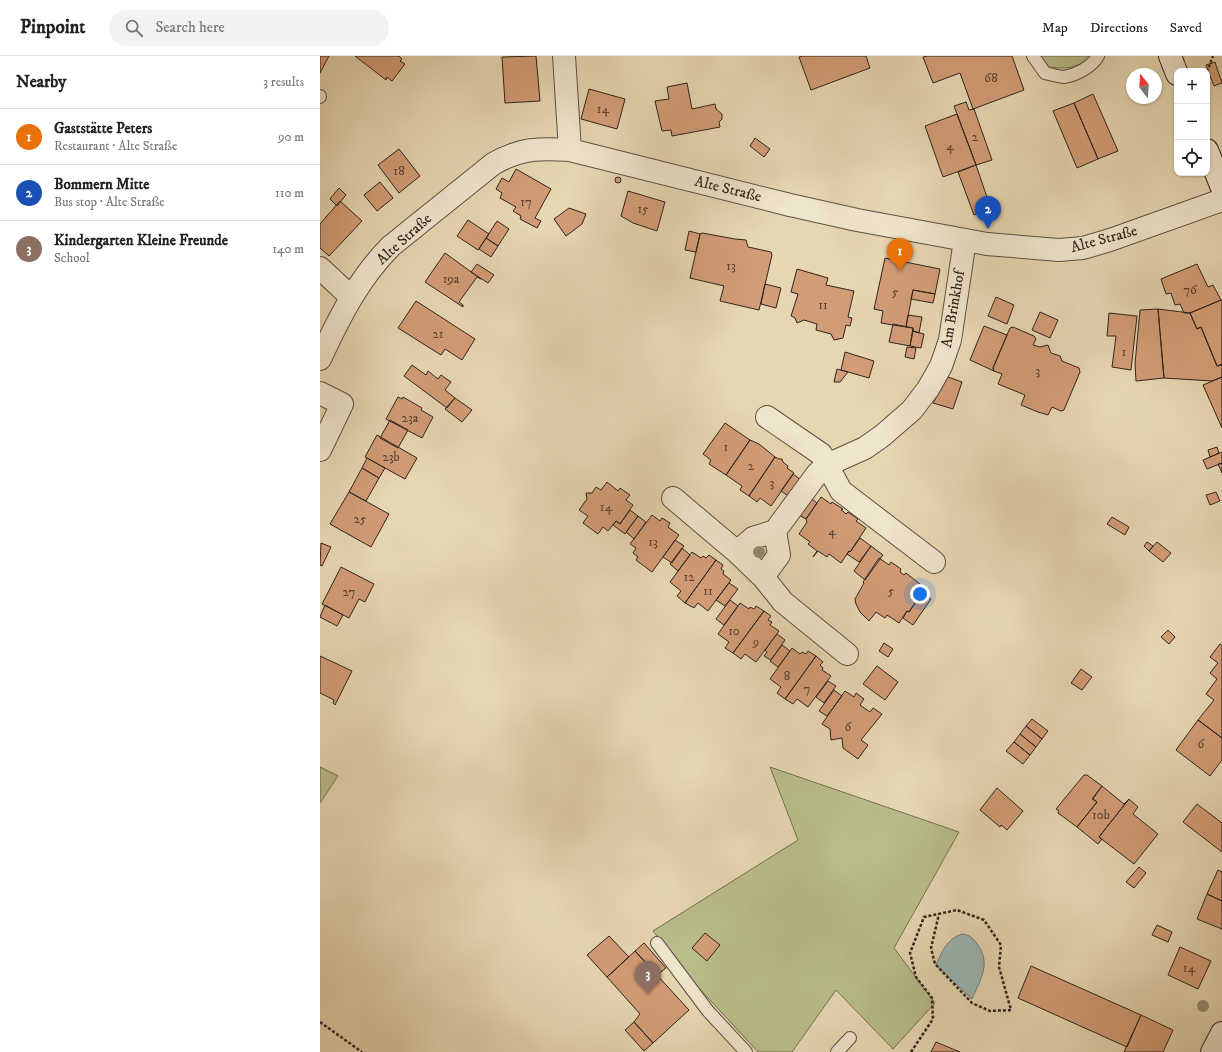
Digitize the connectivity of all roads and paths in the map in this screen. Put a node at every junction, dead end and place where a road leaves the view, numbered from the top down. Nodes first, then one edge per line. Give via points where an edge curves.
1 (564, 56) edge
2 (1033, 56) edge
3 (1098, 56) edge
4 (1170, 56) edge
5 (1213, 56) edge
6 (1175, 68) edge
7 (1208, 68) edge
8 (570, 150) junction
9 (1210, 158) edge
10 (1222, 188) edge
11 (1222, 200) edge
12 (965, 240) junction
13 (320, 268) edge
14 (352, 297) junction
15 (320, 359) edge
16 (320, 393) edge
17 (767, 417) dead end
18 (320, 450) edge
19 (827, 465) junction
20 (673, 498) dead end
21 (775, 531) junction
22 (737, 552) junction
23 (934, 562) dead end
24 (763, 577) junction
25 (847, 654) dead end
26 (939, 914) junction
27 (657, 943) dead end
28 (320, 1022) edge
29 (1222, 1033) edge
30 (850, 1038) dead end
31 (362, 1052) edge
32 (746, 1052) edge
33 (837, 1052) edge
34 (912, 1052) edge
35 (1212, 1052) edge

1 - 8 street
2 - 3 lane via 1045,73 1063,77 1094,63
4 - 6 street
5 - 7 path
8 - 12 street, Alte Straße via 864,222
8 - 14 street, Alte Straße via 539,148 506,156 493,164 391,246 380,257
9 - 10 street
11 - 12 street, Alte Straße via 1083,248 1060,250
12 - 19 street, Am Brinkhof via 950,340 941,366 928,389 912,410 882,436 865,448
13 - 14 street
14 - 15 street, Alte Straße
16 - 18 street via 342,404
17 - 19 street via 821,454
19 - 21 street, Am Brinkhof via 817,474
19 - 23 street via 841,491
20 - 22 street
21 - 22 street via 753,538
21 - 24 street via 779,555
22 - 24 street
24 - 25 street via 783,602
26 - 26 path via 957,910 984,920 1001,945 999,967 1011,1010 990,1011 972,1003 935,964 931,948
26 - 34 path via 924,918 910,953 916,977 932,998 933,1019
27 - 32 lane via 708,1011
28 - 31 path
29 - 35 street
30 - 33 lane

